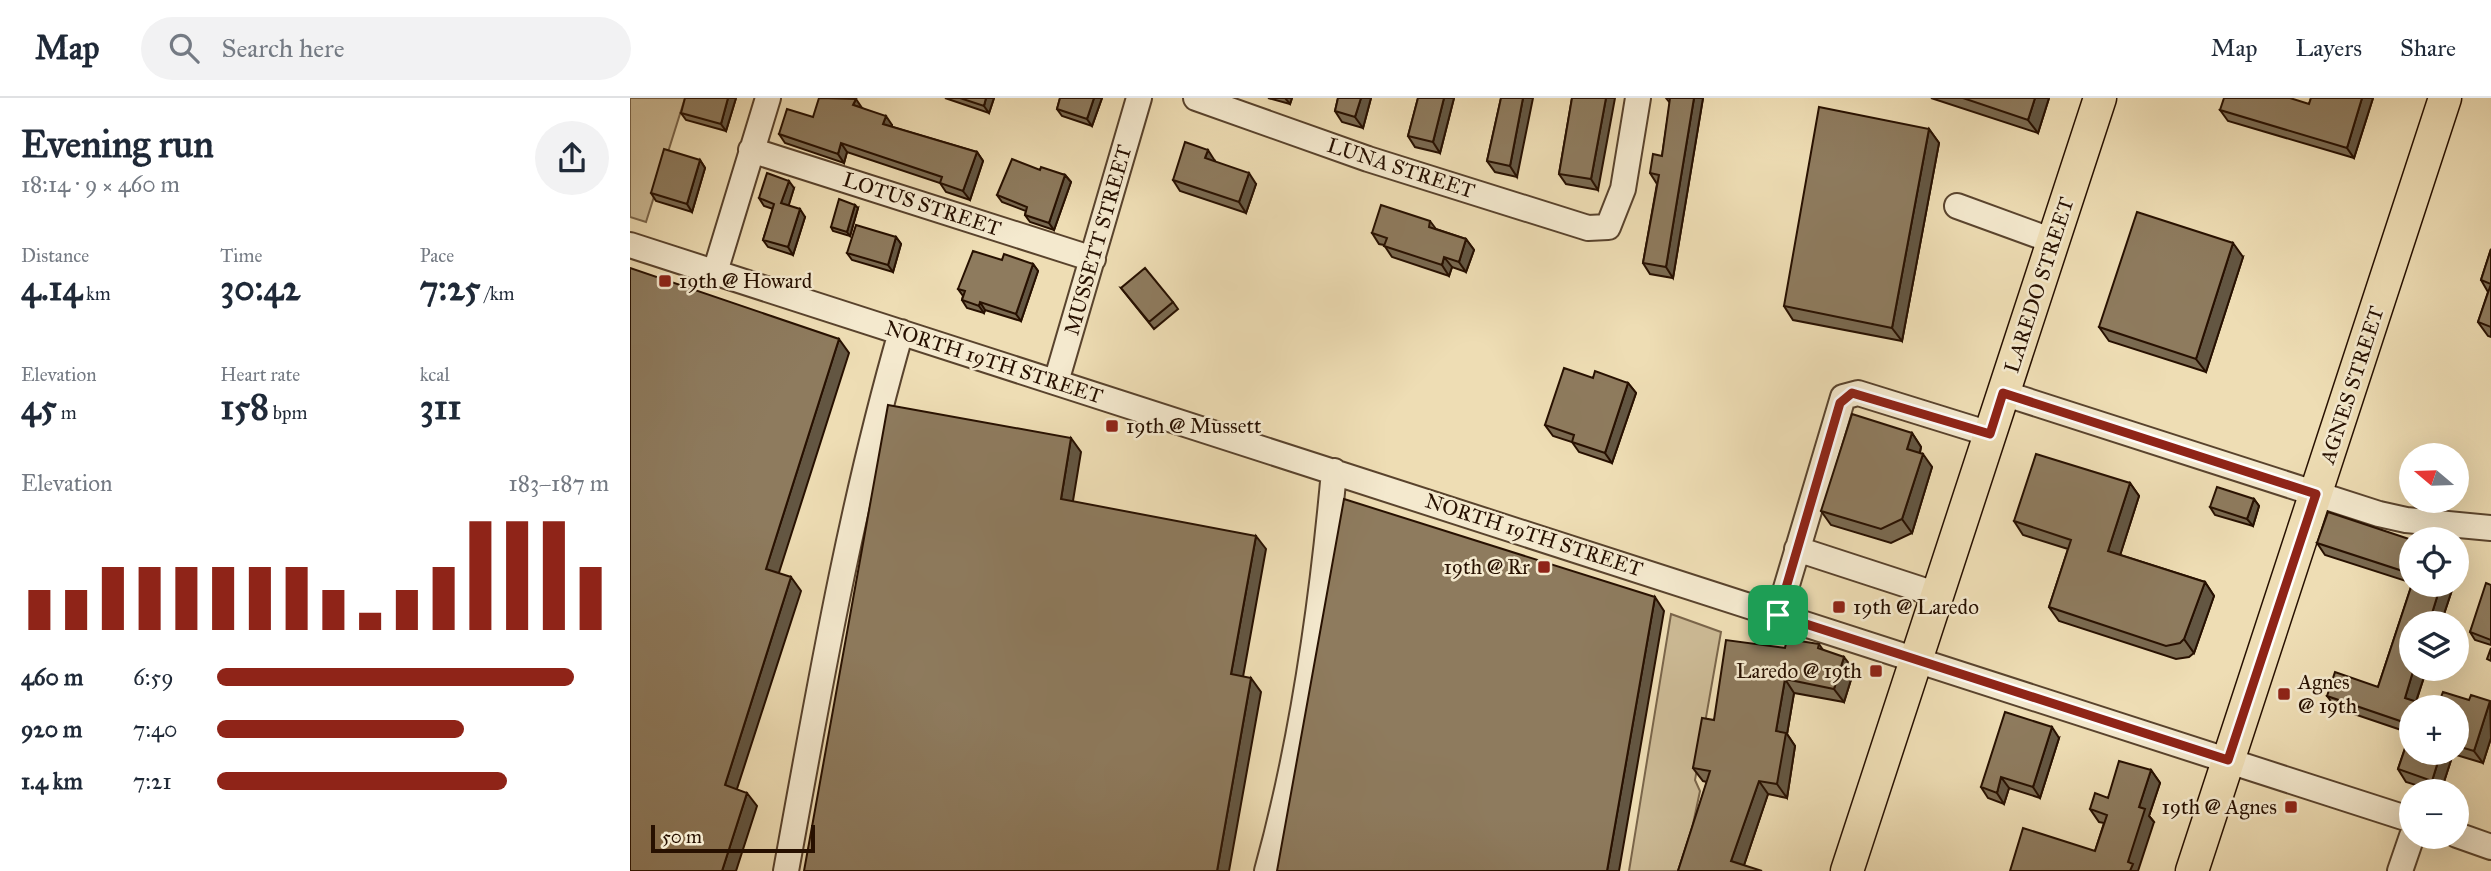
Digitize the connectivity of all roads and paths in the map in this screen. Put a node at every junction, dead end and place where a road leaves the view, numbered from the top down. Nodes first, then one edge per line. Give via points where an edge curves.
1 (768, 98) edge
2 (1139, 98) edge
3 (1196, 98) edge
4 (1638, 98) edge
5 (2100, 98) edge
6 (2445, 98) edge
7 (751, 150) junction
8 (1957, 206) dead end
9 (2053, 241) junction
10 (630, 245) edge
11 (1093, 259) junction
12 (715, 272) junction
13 (901, 332) junction
14 (1056, 382) junction
15 (2003, 393) junction
16 (1990, 434) junction
17 (1334, 471) junction
18 (2316, 494) junction
19 (2491, 528) edge
20 (1797, 548) junction
21 (1938, 595) junction
22 (1778, 615) junction
23 (1917, 661) junction
24 (2228, 760) junction
25 (2399, 816) edge
26 (2469, 839) edge
27 (2491, 847) edge
28 (2408, 849) edge
29 (786, 871) edge
30 (1267, 871) edge
31 (1847, 871) edge
32 (2192, 871) edge
33 (2400, 871) edge

1 - 7 street
2 - 11 street, MUSSETT STREET
3 - 4 street, LUNA STREET via 1368,159 1588,228 1608,227 1623,188
5 - 9 main road, LAREDO STREET
6 - 18 main road, AGNES STREET
7 - 11 street, LOTUS STREET
7 - 12 street
8 - 9 street
9 - 15 main road, LAREDO STREET
10 - 12 street, NORTH 19TH STREET
11 - 14 street, MUSSETT STREET
12 - 13 street, NORTH 19TH STREET
13 - 14 street, NORTH 19TH STREET
13 - 29 street via 837,590
14 - 17 street, NORTH 19TH STREET
15 - 16 main road, LAREDO STREET
15 - 18 street
16 - 20 street via 1858,393 1847,395 1840,403
16 - 21 main road, LAREDO STREET
17 - 22 street, NORTH 19TH STREET
17 - 30 street via 1326,564 1287,798
18 - 19 street via 2406,520
18 - 24 main road, AGNES STREET
20 - 21 street
20 - 22 street
21 - 23 main road, LAREDO STREET
22 - 23 street, NORTH 19TH STREET
23 - 24 street, NORTH 19TH STREET
23 - 31 main road, LAREDO STREET
24 - 25 street, NORTH 19TH STREET
24 - 32 main road, AGNES STREET
26 - 27 street
28 - 33 street

